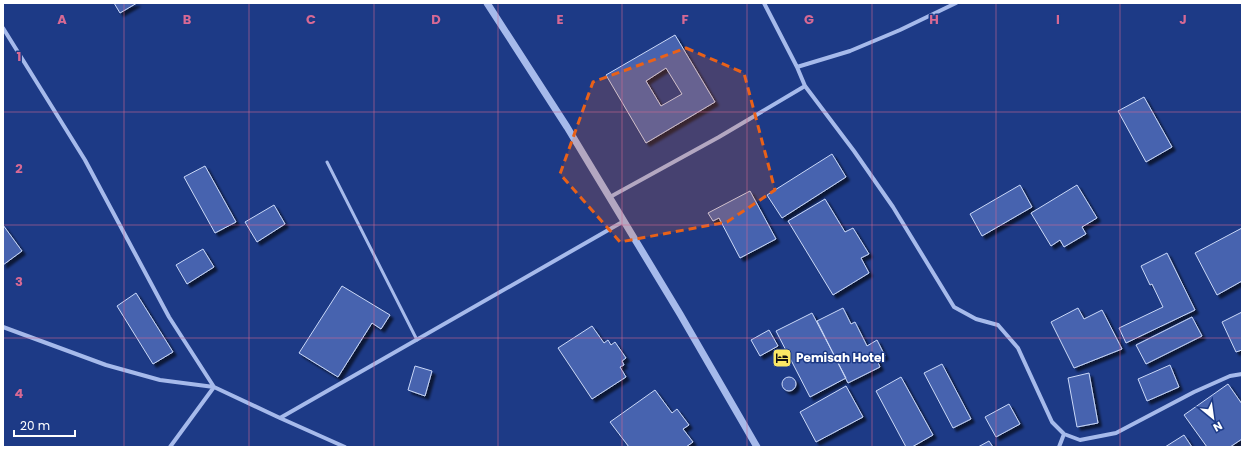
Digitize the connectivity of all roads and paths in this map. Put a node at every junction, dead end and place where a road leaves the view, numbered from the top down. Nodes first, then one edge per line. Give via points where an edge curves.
1 (487, 3) edge
2 (764, 3) edge
3 (956, 3) edge
4 (3, 28) edge
5 (797, 67) junction
6 (805, 86) junction
7 (327, 162) dead end
8 (610, 198) junction
9 (624, 221) junction
10 (3, 327) edge
11 (417, 340) junction
12 (1242, 374) edge
13 (214, 387) junction
14 (280, 418) junction
15 (1064, 434) junction
16 (170, 447) edge
17 (345, 447) edge
18 (757, 447) edge
19 (1059, 447) edge

1 - 8 street
2 - 5 street
3 - 5 street via 850,51
4 - 13 street via 85,160 169,317
5 - 6 street
6 - 8 street
6 - 15 street via 893,207 954,307 976,320 998,326 1018,348 1052,422
7 - 11 lane
8 - 9 street
9 - 11 street
9 - 18 street
10 - 13 street via 106,365 160,380
11 - 14 street
12 - 15 street via 1230,376 1194,392 1116,433 1080,440
13 - 14 street
13 - 16 street
14 - 17 street
15 - 19 street

